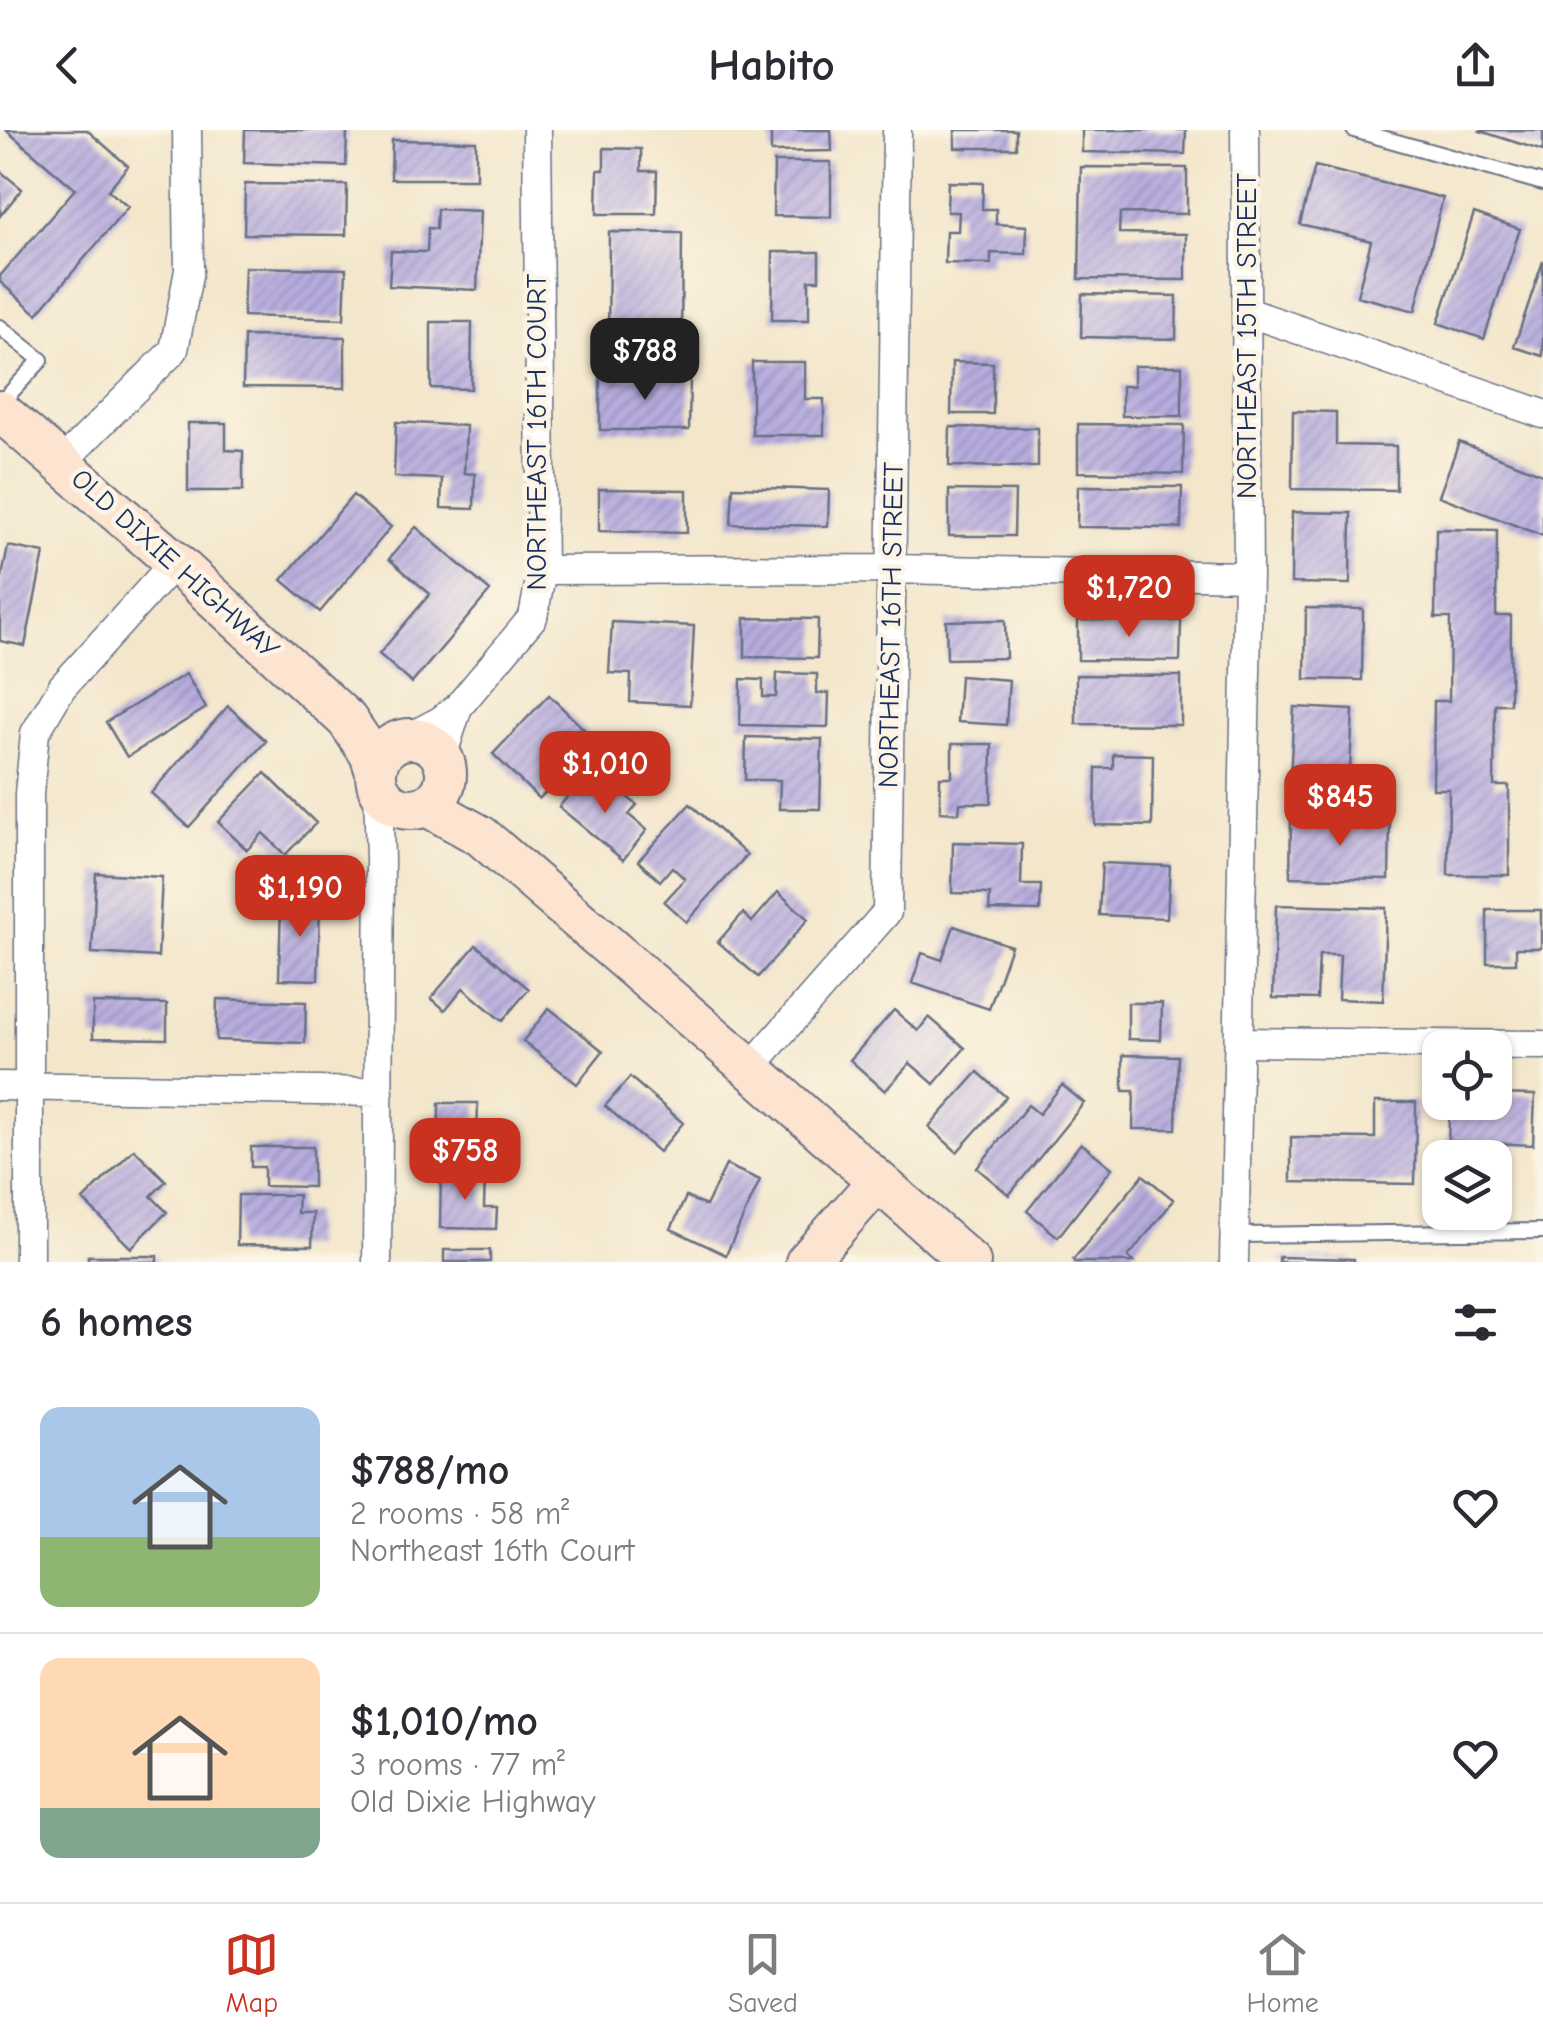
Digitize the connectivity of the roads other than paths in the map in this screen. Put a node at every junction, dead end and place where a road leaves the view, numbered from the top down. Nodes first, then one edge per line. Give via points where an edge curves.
1 (187, 130) edge
2 (537, 130) edge
3 (897, 130) edge
4 (1245, 130) edge
5 (1354, 130) edge
6 (1543, 183) edge
7 (1246, 312) junction
8 (0, 327) edge
9 (0, 408) edge
10 (1543, 414) edge
11 (62, 463) junction
12 (175, 562) junction
13 (893, 569) junction
14 (542, 570) junction
15 (1248, 576) junction
16 (458, 707) junction
17 (388, 760) junction
18 (431, 788) junction
19 (380, 860) junction
20 (1240, 1042) junction
21 (1543, 1045) edge
22 (750, 1068) junction
23 (0, 1086) edge
24 (29, 1087) junction
25 (379, 1092) junction
26 (877, 1182) junction
27 (1543, 1231) edge
28 (1235, 1249) edge
29 (28, 1262) edge
30 (377, 1262) edge
31 (806, 1262) edge
32 (970, 1262) edge

1 - 11 street via 189,270 174,350
2 - 14 street, NORTHEAST 16TH COURT
3 - 13 street, NORTHEAST 16TH STREET
4 - 7 street, NORTHEAST 15TH STREET
5 - 6 lane
7 - 10 street
7 - 15 street, NORTHEAST 15TH STREET
8 - 9 lane via 42,360
9 - 11 street, OLD DIXIE HIGHWAY
11 - 12 street, OLD DIXIE HIGHWAY
12 - 17 street, OLD DIXIE HIGHWAY via 347,720 370,754
12 - 24 street via 62,686 35,734 28,794
13 - 14 street
13 - 15 street
13 - 22 street, NORTHEAST 16TH STREET via 887,912
14 - 16 street, NORTHEAST 16TH COURT via 533,617
15 - 20 street, NORTHEAST 15TH STREET
16 - 17 street, NORTHEAST 16TH COURT
16 - 18 street, NORTHEAST 16TH COURT
17 - 18 street via 389,802 398,808
17 - 18 street via 415,739 426,742 435,748
17 - 19 street, NORTHEAST 16TH COURT
18 - 19 street, NORTHEAST 16TH COURT via 397,820
18 - 22 street via 452,794 481,836
19 - 25 street, NORTHEAST 16TH COURT
20 - 21 street
20 - 28 street, NORTHEAST 15TH STREET
22 - 26 street
23 - 24 street
24 - 25 street
24 - 29 street
25 - 30 street, NORTHEAST 16TH COURT
26 - 31 street
26 - 32 street
27 - 28 lane

